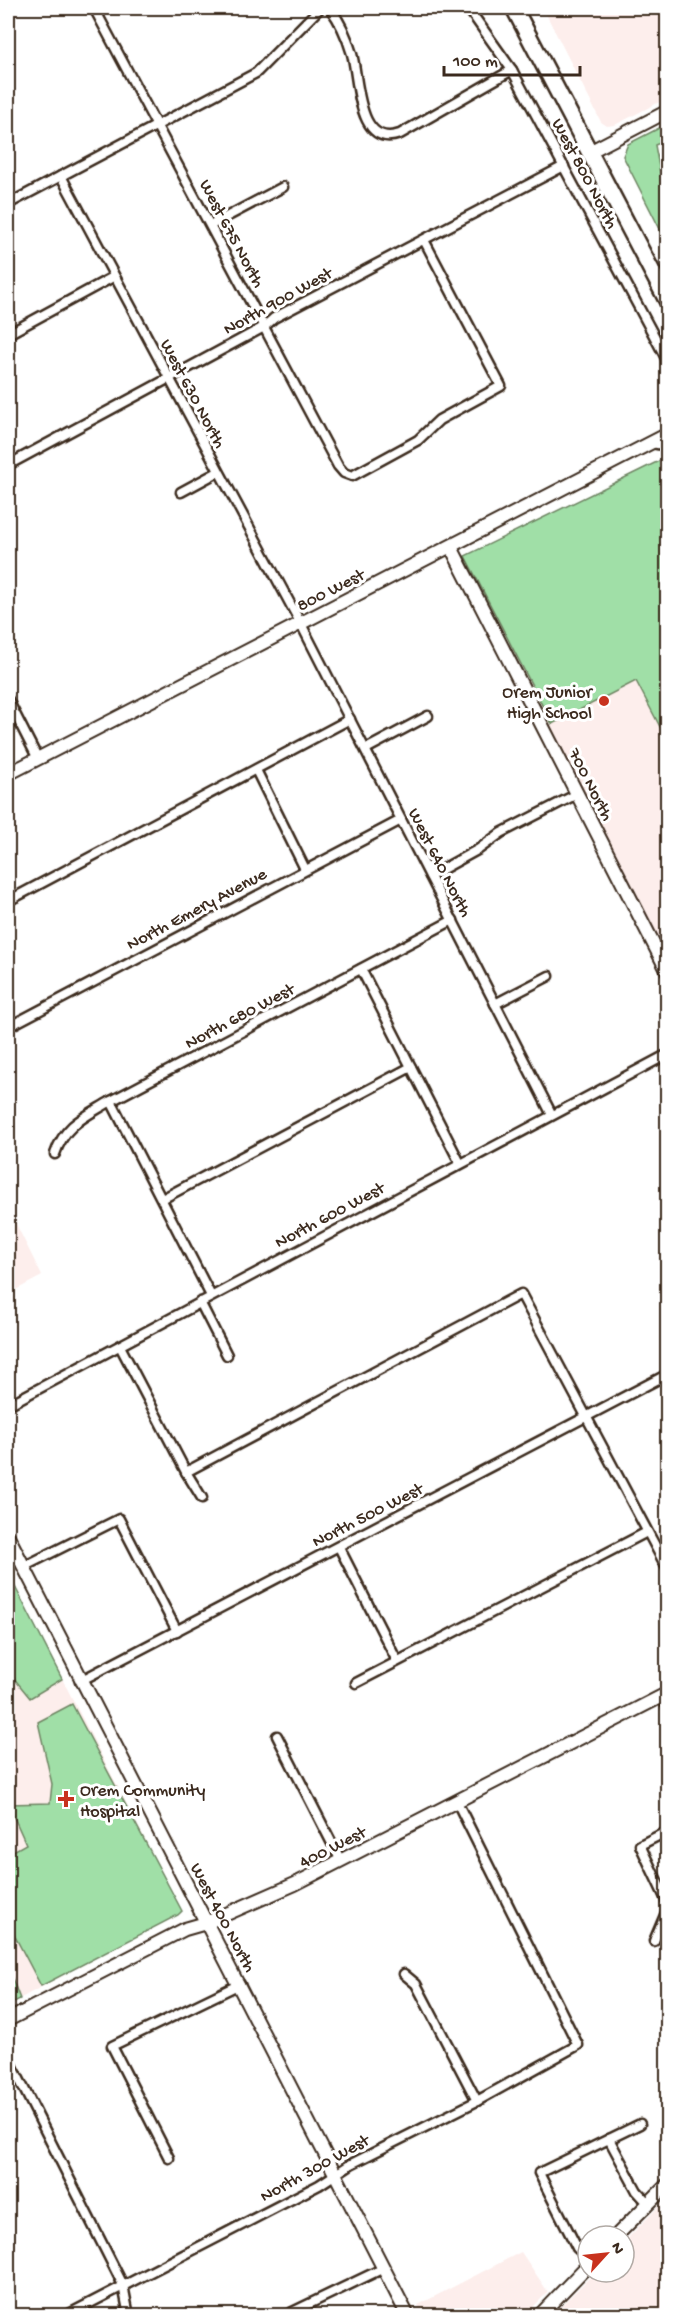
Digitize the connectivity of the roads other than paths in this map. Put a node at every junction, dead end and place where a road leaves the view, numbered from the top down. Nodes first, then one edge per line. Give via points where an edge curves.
1 (94, 8) edge
2 (320, 8) edge
3 (330, 8) edge
4 (468, 8) edge
5 (514, 8) edge
6 (512, 70) junction
7 (668, 111) edge
8 (158, 125) junction
9 (591, 151) junction
10 (564, 166) junction
11 (61, 176) junction
12 (283, 187) dead end
13 (8, 204) edge
14 (211, 225) junction
15 (424, 240) junction
16 (113, 277) junction
17 (668, 302) edge
18 (264, 327) junction
19 (8, 333) edge
20 (667, 360) edge
21 (168, 380) junction
22 (668, 434) edge
23 (651, 443) junction
24 (668, 446) edge
25 (8, 465) edge
26 (218, 472) junction
27 (181, 492) dead end
28 (452, 547) junction
29 (301, 624) junction
30 (8, 700) edge
31 (428, 716) dead end
32 (350, 720) junction
33 (366, 749) junction
34 (38, 759) junction
35 (256, 770) junction
36 (8, 774) edge
37 (577, 794) junction
38 (401, 820) junction
39 (305, 869) junction
40 (430, 876) junction
41 (8, 901) edge
42 (453, 920) junction
43 (361, 969) junction
44 (668, 972) edge
45 (549, 976) dead end
46 (495, 1004) junction
47 (8, 1027) edge
48 (668, 1054) edge
49 (411, 1067) junction
50 (111, 1101) junction
51 (552, 1115) junction
52 (55, 1154) dead end
53 (460, 1163) junction
54 (162, 1199) junction
55 (211, 1296) junction
56 (200, 1302) junction
57 (120, 1346) junction
58 (227, 1355) dead end
59 (668, 1374) edge
60 (8, 1406) edge
61 (586, 1416) junction
62 (186, 1472) junction
63 (202, 1498) dead end
64 (647, 1532) junction
65 (8, 1536) edge
66 (339, 1547) junction
67 (23, 1568) junction
68 (668, 1570) edge
69 (177, 1631) junction
70 (397, 1661) junction
71 (80, 1681) junction
72 (356, 1683) dead end
73 (666, 1699) edge
74 (277, 1736) dead end
75 (457, 1802) junction
76 (668, 1831) edge
77 (341, 1861) junction
78 (668, 1906) edge
79 (206, 1923) junction
80 (654, 1941) dead end
81 (404, 1974) dead end
82 (240, 1984) junction
83 (8, 2020) edge
84 (8, 2057) edge
85 (477, 2101) junction
86 (640, 2124) dead end
87 (609, 2139) junction
88 (169, 2158) dead end
89 (337, 2175) junction
90 (668, 2184) edge
91 (648, 2203) junction
92 (628, 2224) edge
93 (576, 2246) edge
94 (384, 2268) junction
95 (576, 2277) edge
96 (123, 2285) junction
97 (65, 2316) edge
98 (129, 2316) edge
99 (284, 2316) edge
100 (408, 2316) edge
101 (539, 2316) edge

1 - 8 street, West 675 North
2 - 8 street via 256,73
3 - 6 street via 347,37 362,108 381,135 400,134
4 - 6 street, West 800 North
5 - 9 highway
6 - 10 street, West 800 North
7 - 9 main road
8 - 11 street
8 - 14 street, West 675 North
9 - 17 highway
10 - 15 street, North 900 West
10 - 20 street, West 800 North
11 - 13 street
11 - 16 street, West 630 North
12 - 14 street
14 - 18 street, West 675 North
15 - 18 street, North 900 West via 274,318
15 - 18 street, West 675 North via 501,387 439,420 418,440 352,476 344,473
16 - 19 street
16 - 21 street, West 630 North
18 - 21 street, North 900 West
21 - 25 street, North 900 West
21 - 26 street, West 630 North
22 - 23 main road, 800 West
23 - 24 street
23 - 28 main road, 800 West
26 - 27 street
26 - 29 street, West 630 North
28 - 29 main road, 800 West
28 - 37 main road, 700 North
29 - 32 street, West 640 North
29 - 34 main road, 800 West
30 - 34 street
31 - 33 street
32 - 33 street, West 640 North
32 - 35 street
33 - 38 street, West 640 North
34 - 36 main road, 800 West
35 - 39 street
35 - 41 street
37 - 40 street
37 - 44 main road, 700 North
38 - 39 street, North Emery Avenue
38 - 40 street, West 640 North
39 - 47 street, North Emery Avenue
40 - 42 street, West 640 North
42 - 43 street, North 680 West
42 - 46 street, West 640 North
43 - 49 street
43 - 50 street, North 680 West
45 - 46 street
46 - 51 street, West 640 North
48 - 51 street, North 600 West
49 - 53 street
49 - 54 street
50 - 52 street, North 680 West via 70,1126
50 - 54 street
51 - 53 street, North 600 West
53 - 55 street, North 600 West
54 - 55 street
55 - 56 street, North 600 West
56 - 57 street, North 600 West
56 - 58 street
57 - 60 street, North 600 West
57 - 62 street
59 - 61 street, North 500 West
61 - 62 street via 521,1294
61 - 64 street
61 - 66 street, North 500 West
62 - 63 street
64 - 68 street
64 - 70 street
65 - 67 main road, West 400 North
66 - 69 street, North 500 West
66 - 70 street
67 - 69 street via 119,1518
67 - 71 main road, West 400 North
69 - 71 street, North 500 West
70 - 72 street
71 - 79 main road, West 400 North
73 - 75 main road, 400 West
74 - 77 street
75 - 77 main road, 400 West
75 - 85 street, North 300 West via 578,2045
76 - 78 street via 640,1845
77 - 79 main road, 400 West
78 - 80 street
79 - 82 main road, West 400 North
79 - 83 main road, 400 West via 185,1929
81 - 85 street via 416,1984
82 - 88 street via 112,2046
82 - 89 main road, West 400 North
84 - 96 street
85 - 89 street, North 300 West via 351,2164
86 - 87 street
87 - 91 street via 637,2191
87 - 93 street via 539,2173
89 - 94 main road, West 400 North
89 - 96 street, North 300 West
90 - 91 main road
91 - 92 main road
94 - 99 street
94 - 100 main road, West 400 North
95 - 101 main road
96 - 97 street, North 300 West
96 - 98 street

